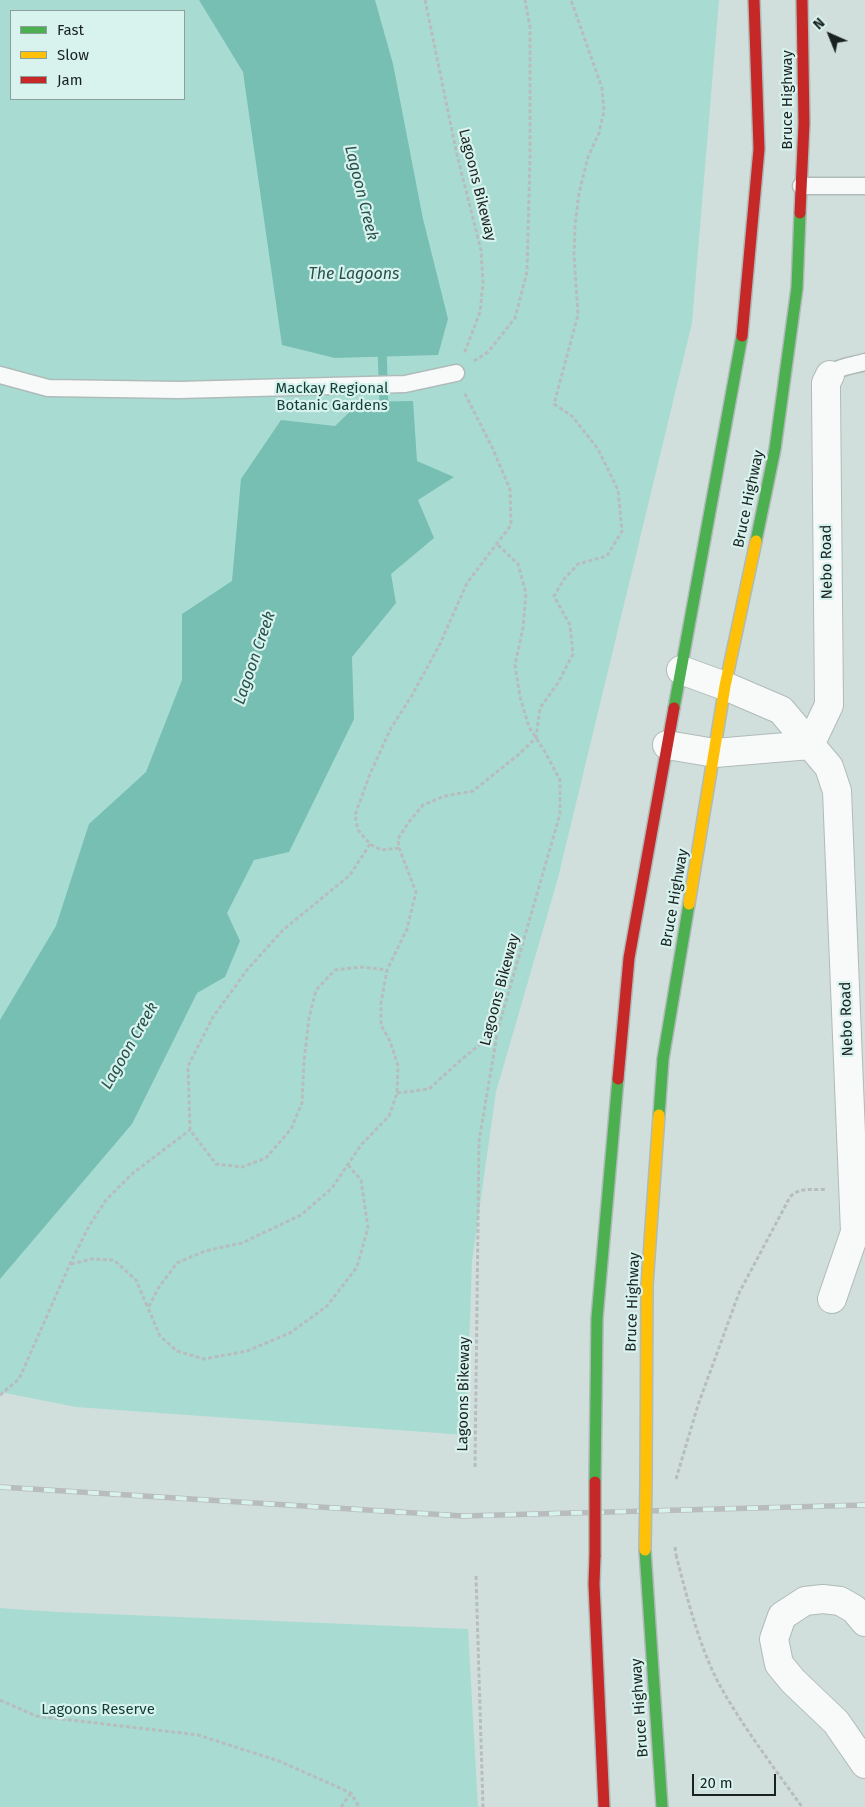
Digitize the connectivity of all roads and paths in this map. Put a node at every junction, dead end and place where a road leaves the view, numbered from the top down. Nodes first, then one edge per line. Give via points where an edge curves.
1 (425, 0) edge
2 (525, 0) edge
3 (572, 0) edge
4 (754, 0) edge
5 (802, 0) edge
6 (801, 186) junction
7 (865, 186) edge
8 (865, 362) edge
9 (456, 373) junction
10 (0, 375) edge
11 (830, 375) joint
12 (496, 543) junction
13 (681, 670) junction
14 (725, 686) junction
15 (536, 738) junction
16 (667, 745) junction
17 (810, 745) junction
18 (715, 753) junction
19 (370, 844) junction
20 (399, 848) junction
21 (387, 970) junction
22 (498, 1029) junction
23 (397, 1093) junction
24 (190, 1130) junction
25 (348, 1165) junction
26 (853, 1170) junction
27 (70, 1264) junction
28 (832, 1299) dead end
29 (148, 1308) junction
30 (0, 1395) edge
31 (475, 1466) dead end
32 (673, 1486) dead end
33 (676, 1555) dead end
34 (476, 1576) dead end
35 (865, 1622) edge
36 (0, 1700) edge
37 (865, 1764) edge
38 (351, 1793) junction
39 (341, 1807) edge
40 (359, 1807) edge
41 (483, 1807) edge
42 (604, 1807) edge
43 (662, 1807) edge
44 (802, 1807) edge

1 - 9 path, Lagoons Bikeway via 457,155 481,250 484,283 480,312
2 - 9 path via 530,27 527,272 515,318 488,352
3 - 15 path via 602,88 604,111 579,194 574,226 578,315 554,404 572,416 598,450 618,490 622,530 607,556 578,564 554,596 570,625 574,654 540,708
4 - 13 highway, Bruce Highway via 759,149 741,350
5 - 6 highway, Bruce Highway via 804,123
6 - 7 lane
6 - 14 highway, Bruce Highway via 797,288 775,449
8 - 11 lane via 840,368
9 - 10 lane via 405,384 179,390 48,388
9 - 12 path via 510,489 511,525
11 - 17 street, Nebo Road via 826,383 829,705
12 - 15 path, Lagoons Bikeway via 518,564 526,593 524,628 515,665 520,697 529,727
12 - 19 path via 468,583 440,644 391,728 370,774 355,815 358,830
13 - 14 street, Nebo Road
13 - 16 highway, Bruce Highway
14 - 17 street, Nebo Road via 781,710
14 - 18 highway, Bruce Highway
15 - 20 path via 473,790 423,805 398,839
15 - 22 path, Lagoons Bikeway via 560,780 560,814
16 - 18 street
16 - 42 highway, Bruce Highway, bridge via 629,958 597,1318 594,1584
17 - 18 street
17 - 26 street, Nebo Road via 829,767 837,791
18 - 43 highway, Bruce Highway, bridge via 663,1059 647,1285 645,1550
19 - 20 path via 381,850
19 - 24 path via 350,875 283,930 247,970 213,1017 188,1066
20 - 21 path via 416,892 407,929
21 - 23 path via 381,1025 398,1066
21 - 24 path via 361,966 335,970 316,990 309,1018 302,1103 291,1129 266,1158 242,1167 216,1164
22 - 23 path via 429,1089
22 - 31 path, Lagoons Bikeway via 479,1141
23 - 25 path via 389,1116
24 - 27 path via 133,1173 106,1200
25 - 29 path via 332,1188 301,1215 242,1243 205,1251 177,1263
25 - 29 path via 361,1180 368,1228 356,1267 320,1312 290,1333 247,1351 204,1359 176,1350 160,1336
26 - 28 street, Nebo Road via 855,1232
26 - 32 path via 834,1170 830,1188 803,1190 790,1197 740,1293 698,1405
27 - 29 path via 92,1259 114,1260 136,1280
27 - 30 path via 18,1379
33 - 44 path via 698,1632 718,1680 731,1705
34 - 41 path
35 - 37 street via 854,1609 840,1601 805,1601 782,1616 774,1639 779,1664 836,1722
36 - 38 path via 36,1716 198,1735 279,1761
38 - 39 path
38 - 40 path

